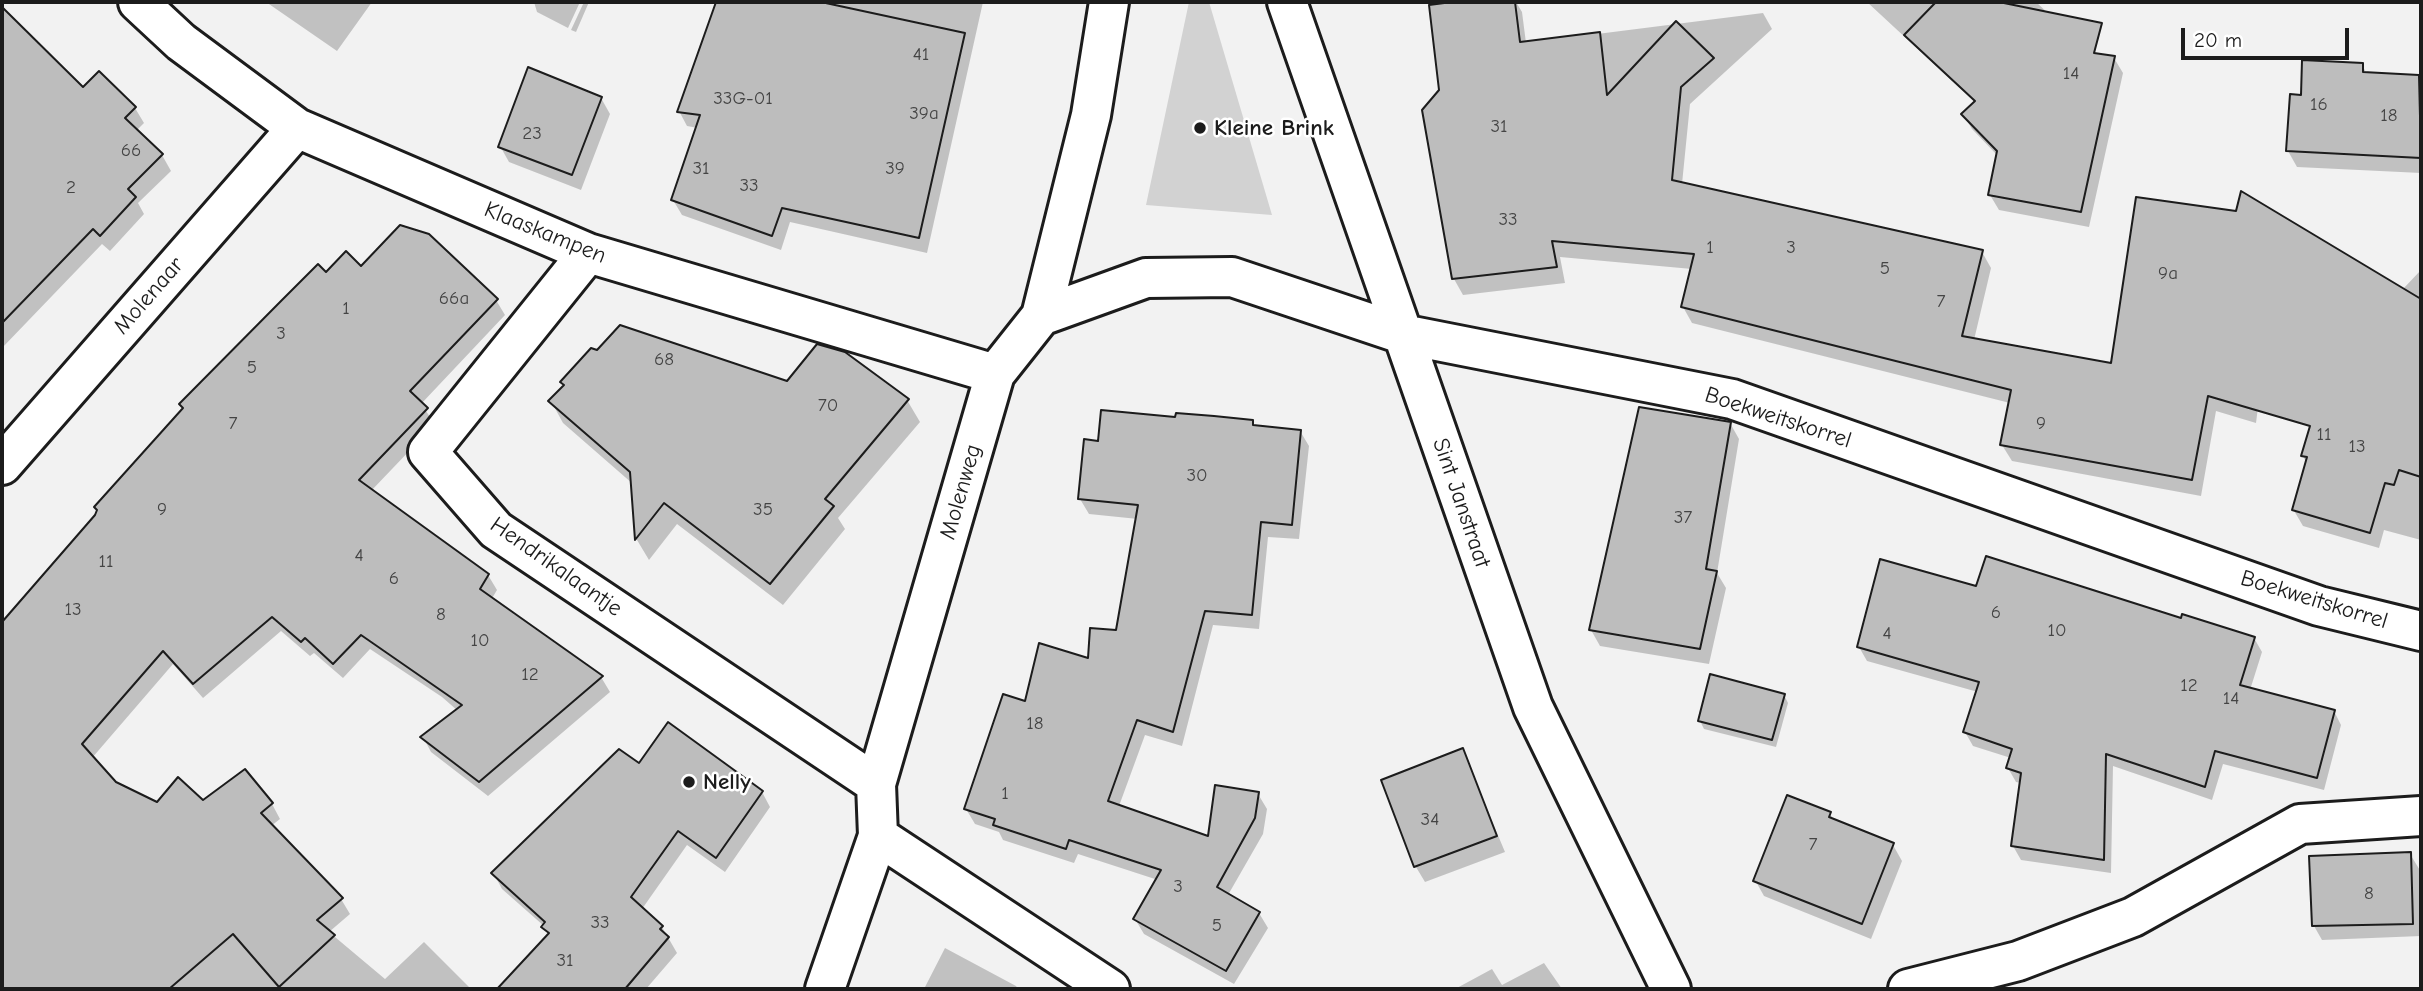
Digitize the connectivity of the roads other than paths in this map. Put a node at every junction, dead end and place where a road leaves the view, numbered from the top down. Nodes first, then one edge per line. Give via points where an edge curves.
1 (138, 2) edge
2 (1109, 2) edge
3 (1287, 2) edge
4 (297, 128) junction
5 (588, 253) junction
6 (1041, 316) junction
7 (1402, 334) junction
8 (995, 374) junction
9 (2, 465) edge
10 (2421, 631) edge
11 (876, 784) junction
12 (2421, 816) edge
13 (878, 836) junction
14 (825, 989) edge
15 (1111, 989) edge
16 (1671, 989) edge
17 (1908, 989) edge

1 - 4 street, Klaaskampen via 181,42
2 - 6 street, Molenweg via 1091,115
3 - 7 street, Sint Janstraat
4 - 5 street, Klaaskampen
4 - 9 street, Molenaar
5 - 8 street, Klaaskampen
5 - 11 street, Hendrikalaantje via 428,452 496,530
6 - 7 street, Boekweitskorrel via 1146,278 1232,277
6 - 8 street, Molenweg
7 - 10 street, Boekweitskorrel via 1732,399 2319,606
7 - 16 street, Sint Janstraat via 1533,707
8 - 11 street, Molenweg
11 - 13 street, Molenweg
12 - 17 street via 2300,824 2133,917 2018,961
13 - 14 street, Molenweg
13 - 15 street

